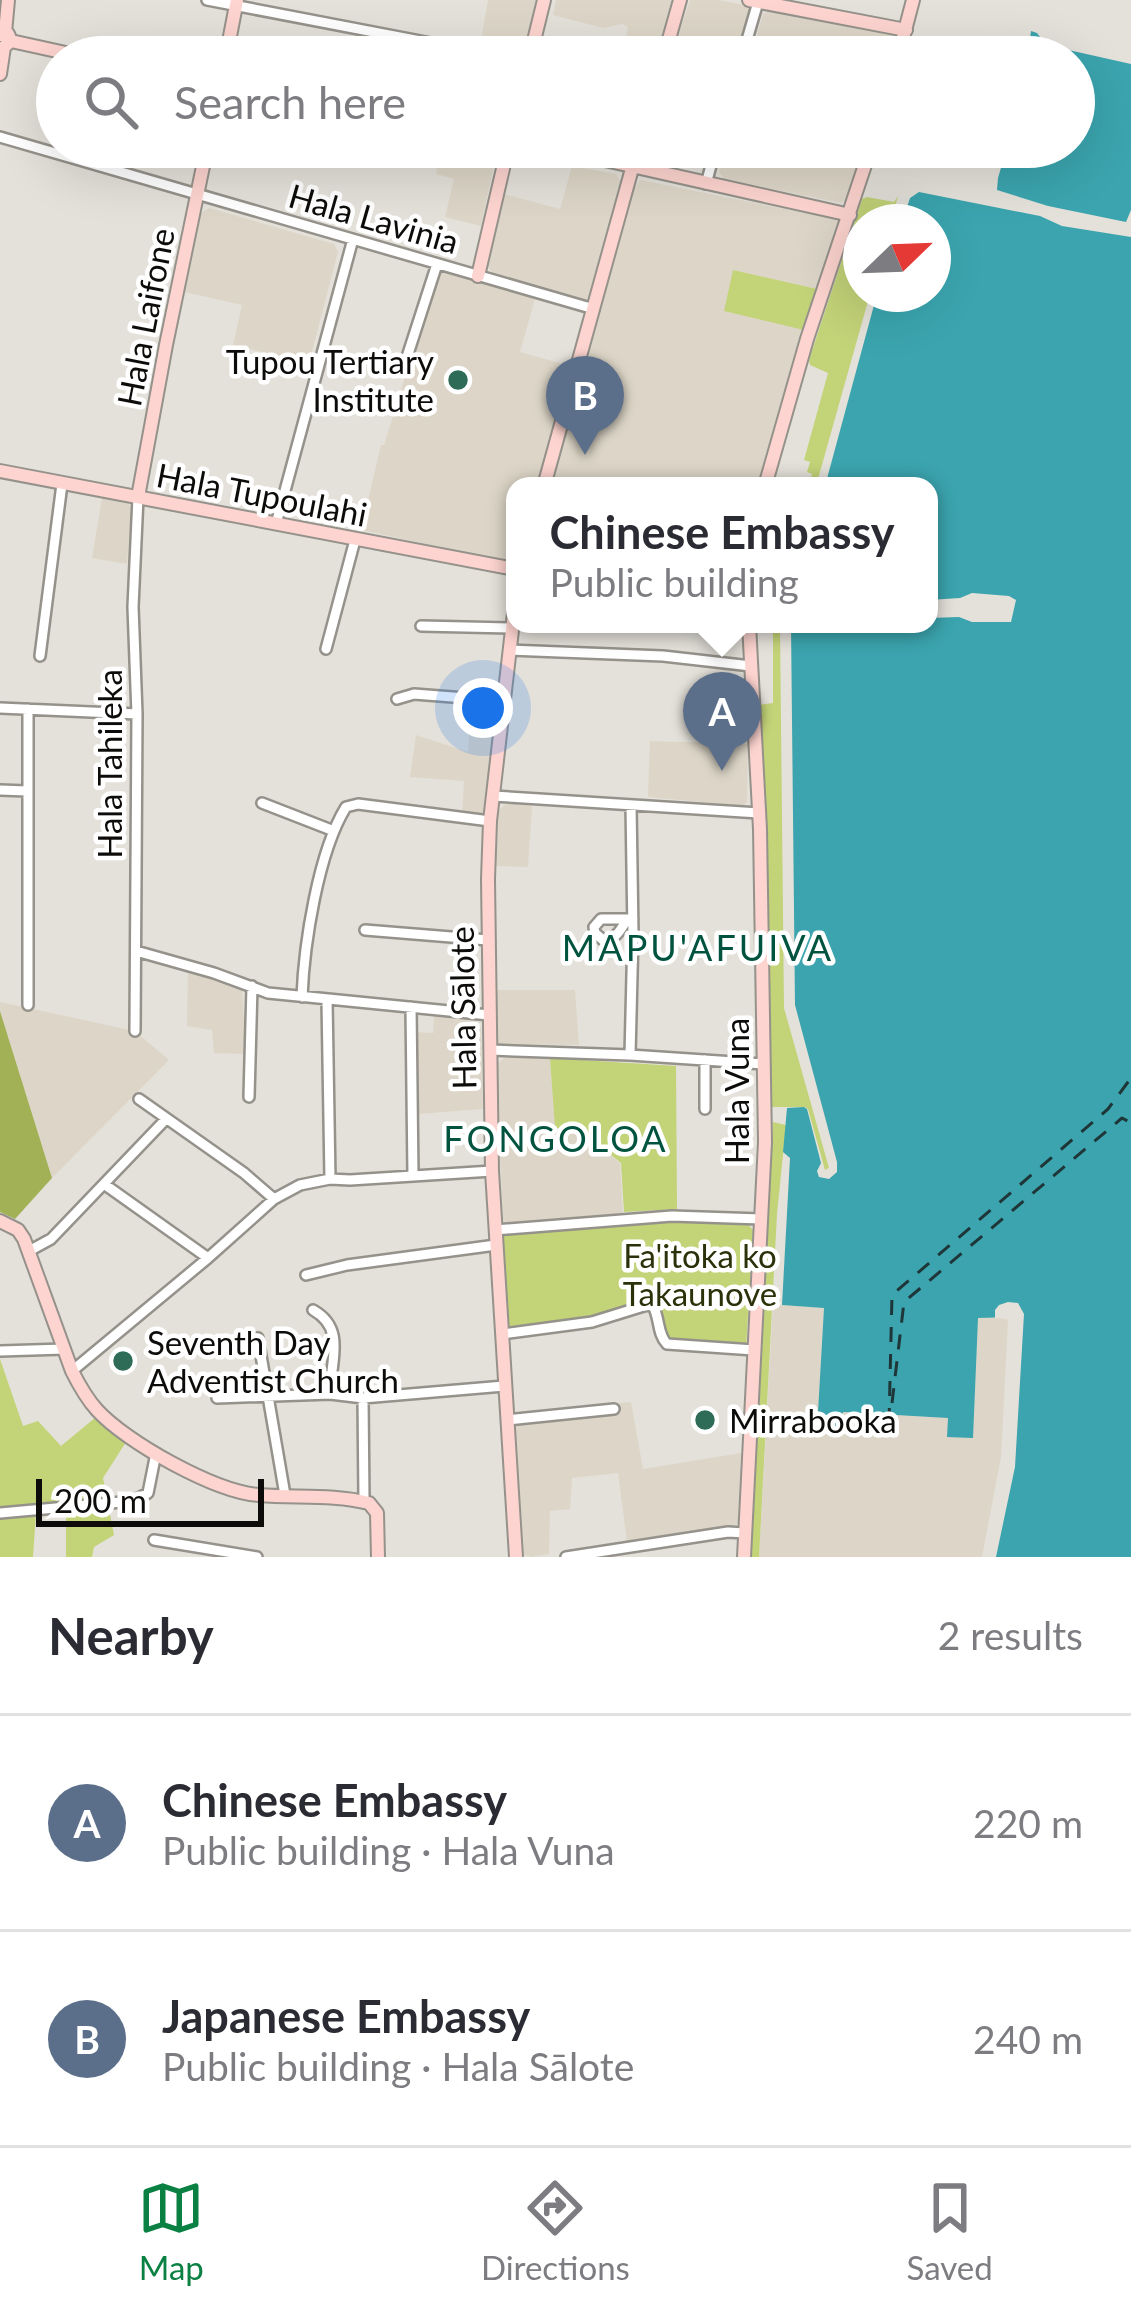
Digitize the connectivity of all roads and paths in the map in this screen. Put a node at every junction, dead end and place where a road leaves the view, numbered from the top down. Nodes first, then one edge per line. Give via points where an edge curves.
1 (8, 0) edge
2 (207, 0) edge
3 (544, 0) edge
4 (680, 0) edge
5 (913, 0) edge
6 (753, 1) edge
7 (237, 3) edge
8 (906, 30) junction
9 (230, 36) edge
10 (401, 36) edge
11 (535, 36) edge
12 (670, 36) edge
13 (746, 36) edge
14 (904, 36) edge
15 (4, 40) edge
16 (36, 47) edge
17 (0, 74) edge
18 (0, 137) edge
19 (36, 148) edge
20 (105, 168) edge
21 (203, 168) edge
22 (503, 168) edge
23 (631, 168) edge
24 (640, 168) edge
25 (710, 168) edge
26 (865, 168) edge
27 (706, 184) junction
28 (197, 195) junction
29 (854, 204) edge
30 (843, 213) edge
31 (843, 235) edge
32 (353, 238) junction
33 (437, 264) junction
34 (478, 276) junction
35 (594, 309) junction
36 (406, 358) dead end
37 (0, 471) edge
38 (547, 477) edge
39 (768, 477) edge
40 (62, 484) junction
41 (138, 497) junction
42 (276, 524) junction
43 (355, 540) junction
44 (506, 566) edge
45 (421, 626) dead end
46 (506, 628) edge
47 (511, 633) edge
48 (749, 633) edge
49 (326, 650) dead end
50 (509, 650) junction
51 (40, 656) dead end
52 (751, 666) junction
53 (397, 698) dead end
54 (504, 701) junction
55 (0, 708) edge
56 (28, 709) junction
57 (137, 714) junction
58 (0, 790) edge
59 (27, 791) junction
60 (493, 796) junction
61 (262, 803) dead end
62 (631, 806) junction
63 (759, 813) junction
64 (490, 820) junction
65 (334, 831) junction
66 (364, 930) dead end
67 (488, 940) junction
68 (136, 951) junction
69 (252, 986) junction
70 (302, 998) junction
71 (327, 1000) junction
72 (28, 1005) dead end
73 (411, 1006) junction
74 (489, 1015) junction
75 (135, 1031) dead end
76 (490, 1050) junction
77 (630, 1055) junction
78 (704, 1060) junction
79 (764, 1064) junction
80 (249, 1097) dead end
81 (140, 1099) dead end
82 (705, 1109) dead end
83 (166, 1119) junction
84 (492, 1171) junction
85 (413, 1176) junction
86 (330, 1179) junction
87 (104, 1184) junction
88 (274, 1199) junction
89 (761, 1219) junction
90 (0, 1222) edge
91 (495, 1238) junction
92 (29, 1251) junction
93 (208, 1258) junction
94 (306, 1275) dead end
95 (313, 1310) dead end
96 (502, 1334) junction
97 (257, 1338) dead end
98 (64, 1349) junction
99 (754, 1350) junction
100 (0, 1351) edge
101 (72, 1371) junction
102 (505, 1386) junction
103 (330, 1394) junction
104 (269, 1395) junction
105 (217, 1398) dead end
106 (363, 1398) junction
107 (614, 1409) dead end
108 (507, 1420) junction
109 (156, 1454) junction
110 (285, 1496) junction
111 (364, 1501) junction
112 (0, 1513) edge
113 (745, 1533) junction
114 (154, 1540) dead end
115 (257, 1557) edge
116 (378, 1557) edge
117 (516, 1557) edge
118 (566, 1557) edge
119 (744, 1557) edge

1 - 15 main road
2 - 7 street
3 - 11 main road
4 - 12 main road
5 - 8 main road
6 - 8 main road
6 - 13 street
7 - 9 main road
7 - 10 street
8 - 14 main road
15 - 16 main road
15 - 17 main road
18 - 19 street, Hala Lavinia
20 - 28 street, Hala Lavinia
21 - 28 main road, Hala Laifone
22 - 34 main road
23 - 35 main road
24 - 27 main road
25 - 27 street
26 - 29 main road
27 - 30 main road
28 - 32 street, Hala Lavinia
28 - 41 main road, Hala Laifone
31 - 39 main road
32 - 33 street, Hala Lavinia
32 - 42 street
33 - 34 street, Hala Lavinia
33 - 36 street
34 - 35 street, Hala Lavinia
35 - 38 main road
37 - 40 main road, Hala Tupoulahi
40 - 41 main road, Hala Tupoulahi
40 - 51 street
41 - 42 main road, Hala Tupoulahi
41 - 57 street, Hala Tahileka
42 - 43 main road, Hala Tupoulahi
43 - 44 main road, Hala Tupoulahi
43 - 49 street
45 - 46 street
47 - 50 main road, Hala Sālote
48 - 52 main road, Hala Vuna
50 - 52 street
50 - 54 main road, Hala Sālote
52 - 63 main road, Hala Vuna
53 - 54 street
54 - 60 main road, Hala Sālote
55 - 56 street
56 - 57 street
56 - 59 street
57 - 68 street, Hala Tahileka
58 - 59 street
59 - 72 street
60 - 62 street
60 - 64 main road, Hala Sālote
61 - 65 street
62 - 63 street
62 - 77 street
63 - 79 main road, Hala Vuna
64 - 65 street via 358,804 346,807
64 - 67 main road, Hala Sālote
65 - 70 street
66 - 67 street
67 - 74 main road, Hala Sālote
68 - 69 street
68 - 75 street, Hala Tahileka
69 - 70 street
69 - 80 street
70 - 71 street
71 - 73 street
71 - 86 street
73 - 74 street
73 - 85 street
74 - 76 main road, Hala Sālote
76 - 77 street
76 - 84 main road, Hala Sālote
77 - 78 street
78 - 79 street
78 - 82 street
79 - 89 main road, Hala Vuna
81 - 83 street
83 - 87 street
83 - 88 street
84 - 85 street
84 - 91 main road, Hala Sālote
85 - 86 street
86 - 88 street
87 - 92 street
87 - 93 street
88 - 93 street
89 - 91 street via 672,1216
89 - 99 main road, Hala Vuna
90 - 92 main road via 18,1230
91 - 94 street
91 - 96 main road, Hala Sālote
92 - 98 main road
93 - 101 street
95 - 103 street via 334,1329
96 - 99 street via 647,1305 667,1344
96 - 102 main road, Hala Sālote
97 - 104 street
98 - 100 street
98 - 101 main road
99 - 113 main road, Hala Vuna
101 - 109 main road via 98,1412
102 - 106 street
102 - 108 main road, Hala Sālote
103 - 104 street
103 - 106 street
104 - 105 street
104 - 110 street
106 - 111 street
107 - 108 street
108 - 117 main road, Hala Sālote
109 - 110 main road via 235,1490
109 - 112 street via 145,1497
110 - 111 main road
111 - 116 main road via 377,1513
113 - 118 street
113 - 119 main road, Hala Vuna
114 - 115 street

